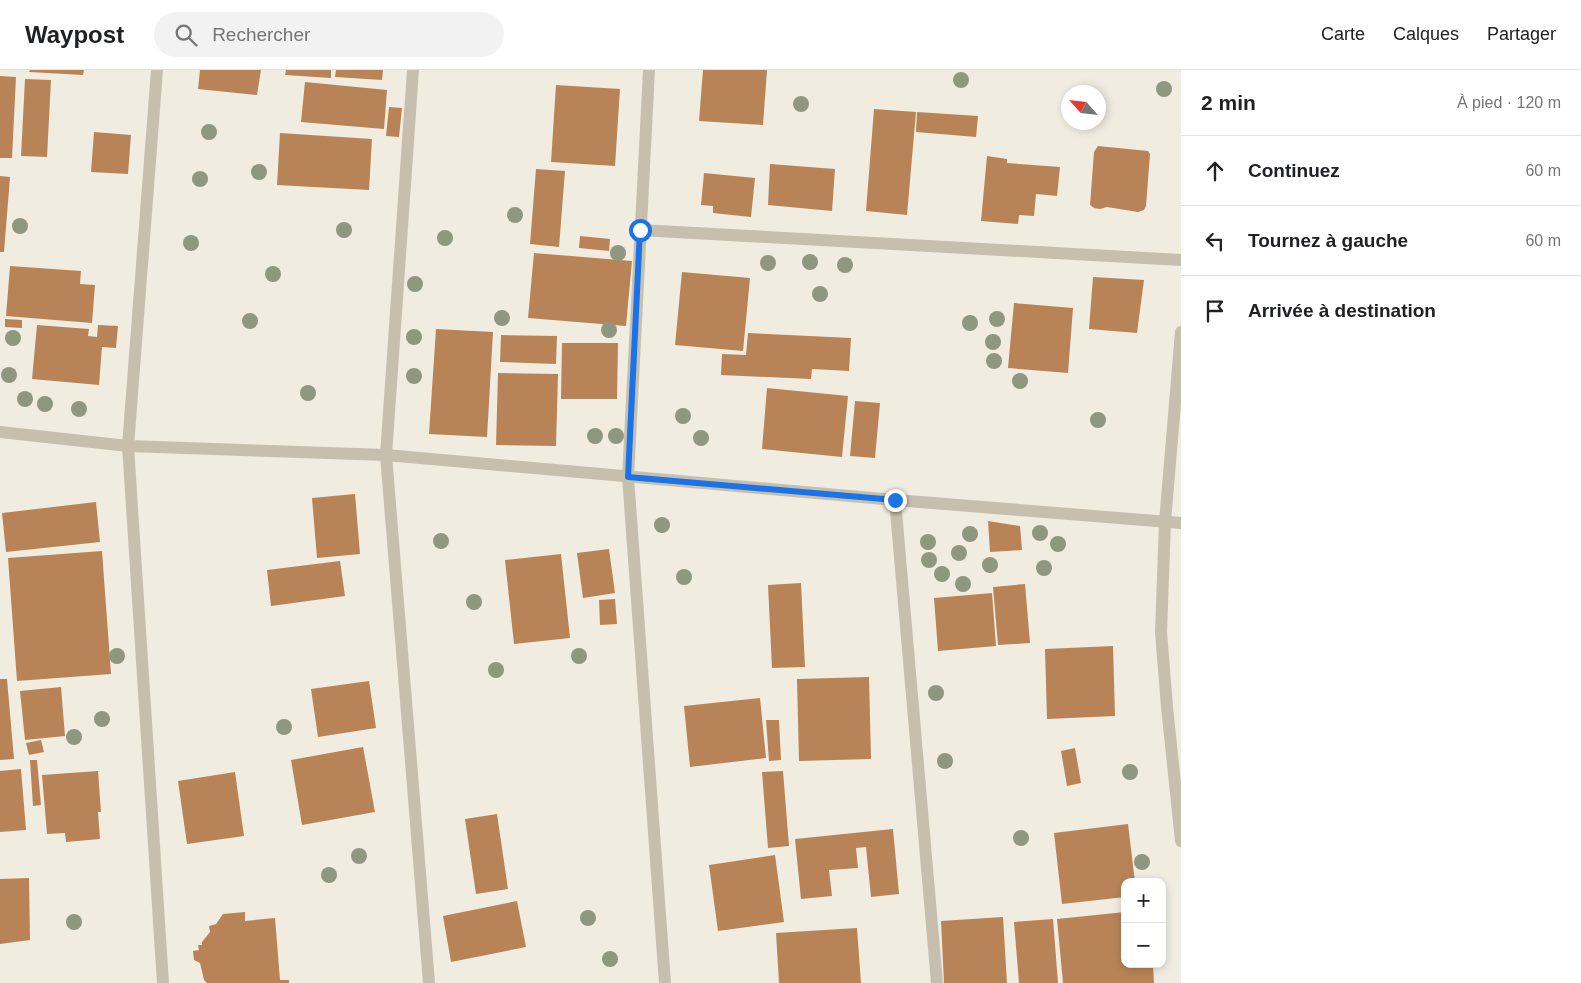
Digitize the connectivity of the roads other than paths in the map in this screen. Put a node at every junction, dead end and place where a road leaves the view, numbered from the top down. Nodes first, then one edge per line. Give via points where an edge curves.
1 (157, 70) edge
2 (413, 70) edge
3 (649, 70) edge
4 (640, 230) junction
5 (1181, 260) edge
6 (1181, 332) edge
7 (0, 432) edge
8 (128, 446) junction
9 (386, 455) junction
10 (628, 477) junction
11 (895, 500) junction
12 (1165, 522) junction
13 (1181, 523) edge
14 (1181, 841) edge
15 (163, 983) edge
16 (429, 983) edge
17 (665, 983) edge
18 (937, 983) edge

1 - 8 street
2 - 9 street
3 - 4 street
4 - 5 street
4 - 10 street
6 - 12 street
7 - 8 street
8 - 9 street
8 - 15 street
9 - 10 street
9 - 16 street
10 - 11 street
10 - 17 street
11 - 12 street
11 - 18 street
12 - 13 street
12 - 14 street via 1161,632

